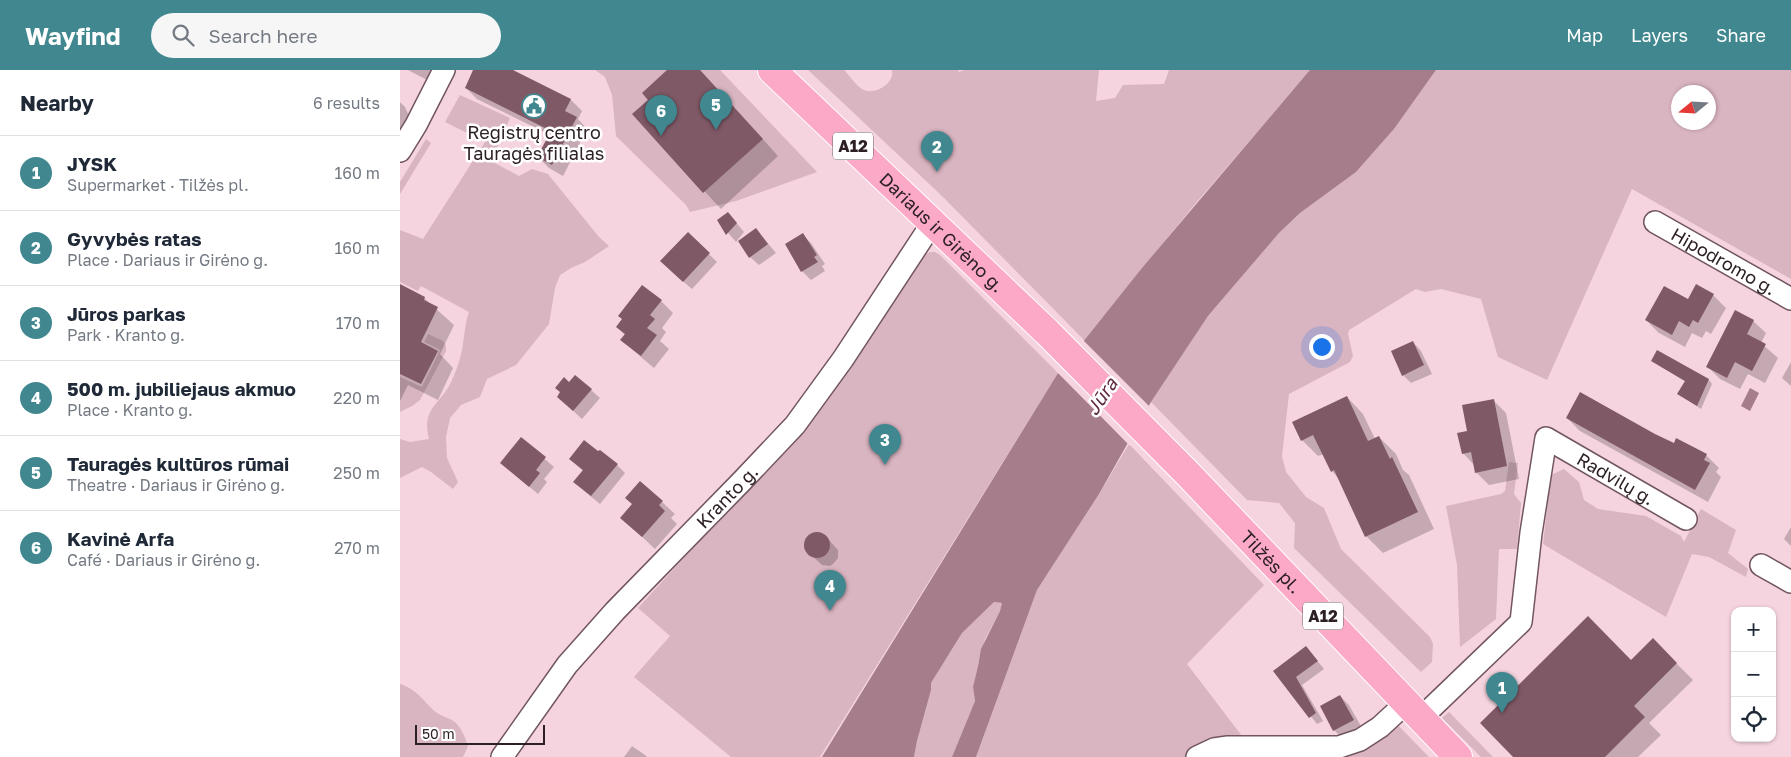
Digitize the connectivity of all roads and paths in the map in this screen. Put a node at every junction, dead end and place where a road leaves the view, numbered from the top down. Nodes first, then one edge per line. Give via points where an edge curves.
1 (444, 70) edge
2 (772, 70) edge
3 (400, 151) edge
4 (933, 222) junction
5 (1655, 222) dead end
6 (1791, 299) edge
7 (1188, 474) joint
8 (1686, 519) dead end
9 (1761, 564) dead end
10 (1791, 582) edge
11 (1413, 710) junction
12 (502, 757) edge
13 (1196, 757) edge
14 (1458, 757) edge

1 - 3 street
2 - 4 highway, Dariaus ir Girėno g. / A12
4 - 7 highway, Dariaus ir Girėno g. / A12
4 - 12 street, Kranto g. via 843,359 795,425 615,611 568,665
5 - 6 street, Hipodromo g.
7 - 11 highway, Tilžės pl. / A12
8 - 11 street, Radvilų g. via 1546,438 1521,622
9 - 10 street
11 - 13 street via 1360,740 1339,747 1228,747
11 - 14 highway, Tilžės pl. / A12

